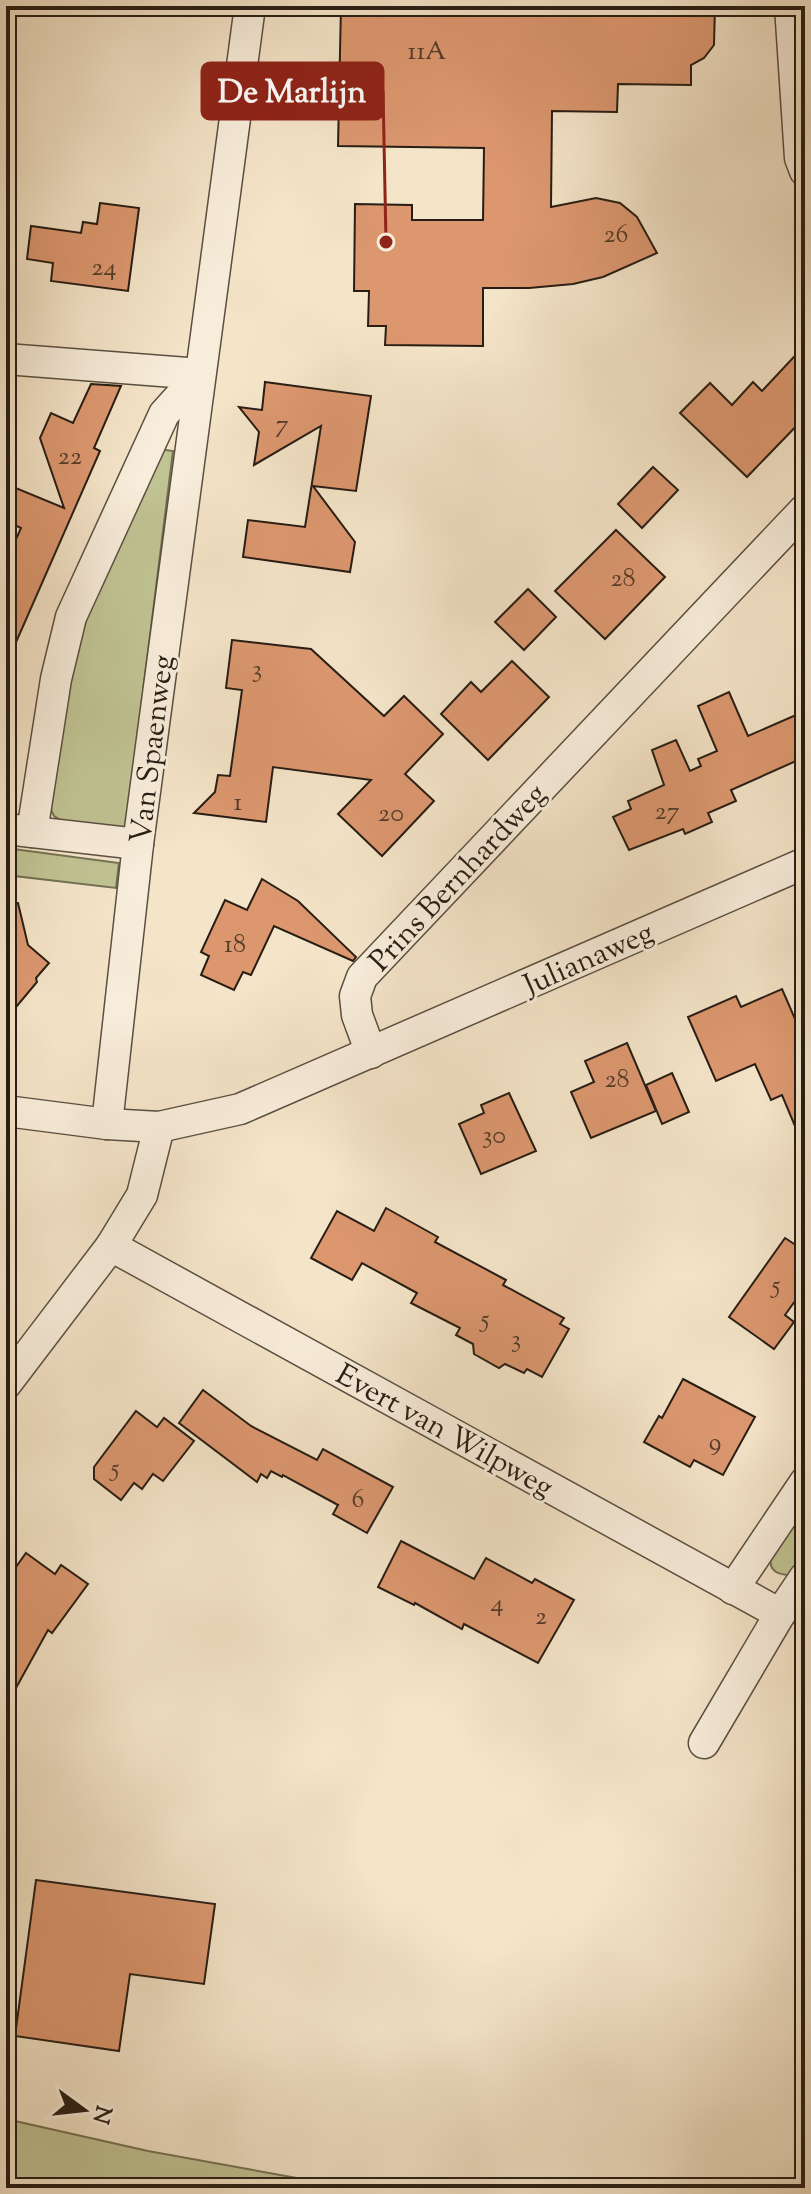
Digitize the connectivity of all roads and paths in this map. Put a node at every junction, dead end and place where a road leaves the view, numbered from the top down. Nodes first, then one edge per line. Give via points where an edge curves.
1 (250, 6) edge
2 (790, 6) edge
3 (805, 171) edge
4 (6, 359) edge
5 (200, 374) junction
6 (805, 509) edge
7 (19, 830) edge
8 (138, 844) junction
9 (805, 863) edge
10 (371, 1053) junction
11 (6, 1111) edge
12 (107, 1124) junction
13 (159, 1127) junction
14 (111, 1246) junction
15 (6, 1384) edge
16 (805, 1482) edge
17 (805, 1577) edge
18 (733, 1589) junction
19 (780, 1614) junction
20 (704, 1743) dead end

1 - 5 street, Van Spaenweg
2 - 3 street
4 - 5 street
5 - 7 street via 164,414 71,617
5 - 8 street, Van Spaenweg
6 - 10 street, Prins Bernhardweg via 362,977 355,996 357,1015
7 - 8 street
8 - 12 street, Van Spaenweg
9 - 10 street, Julianaweg
10 - 13 street via 240,1109
11 - 12 street
12 - 13 street
13 - 14 street via 142,1195
14 - 15 street
14 - 18 street, Evert van Wilpweg
16 - 18 street
17 - 19 street
18 - 19 street, Evert van Wilpweg
19 - 20 street

